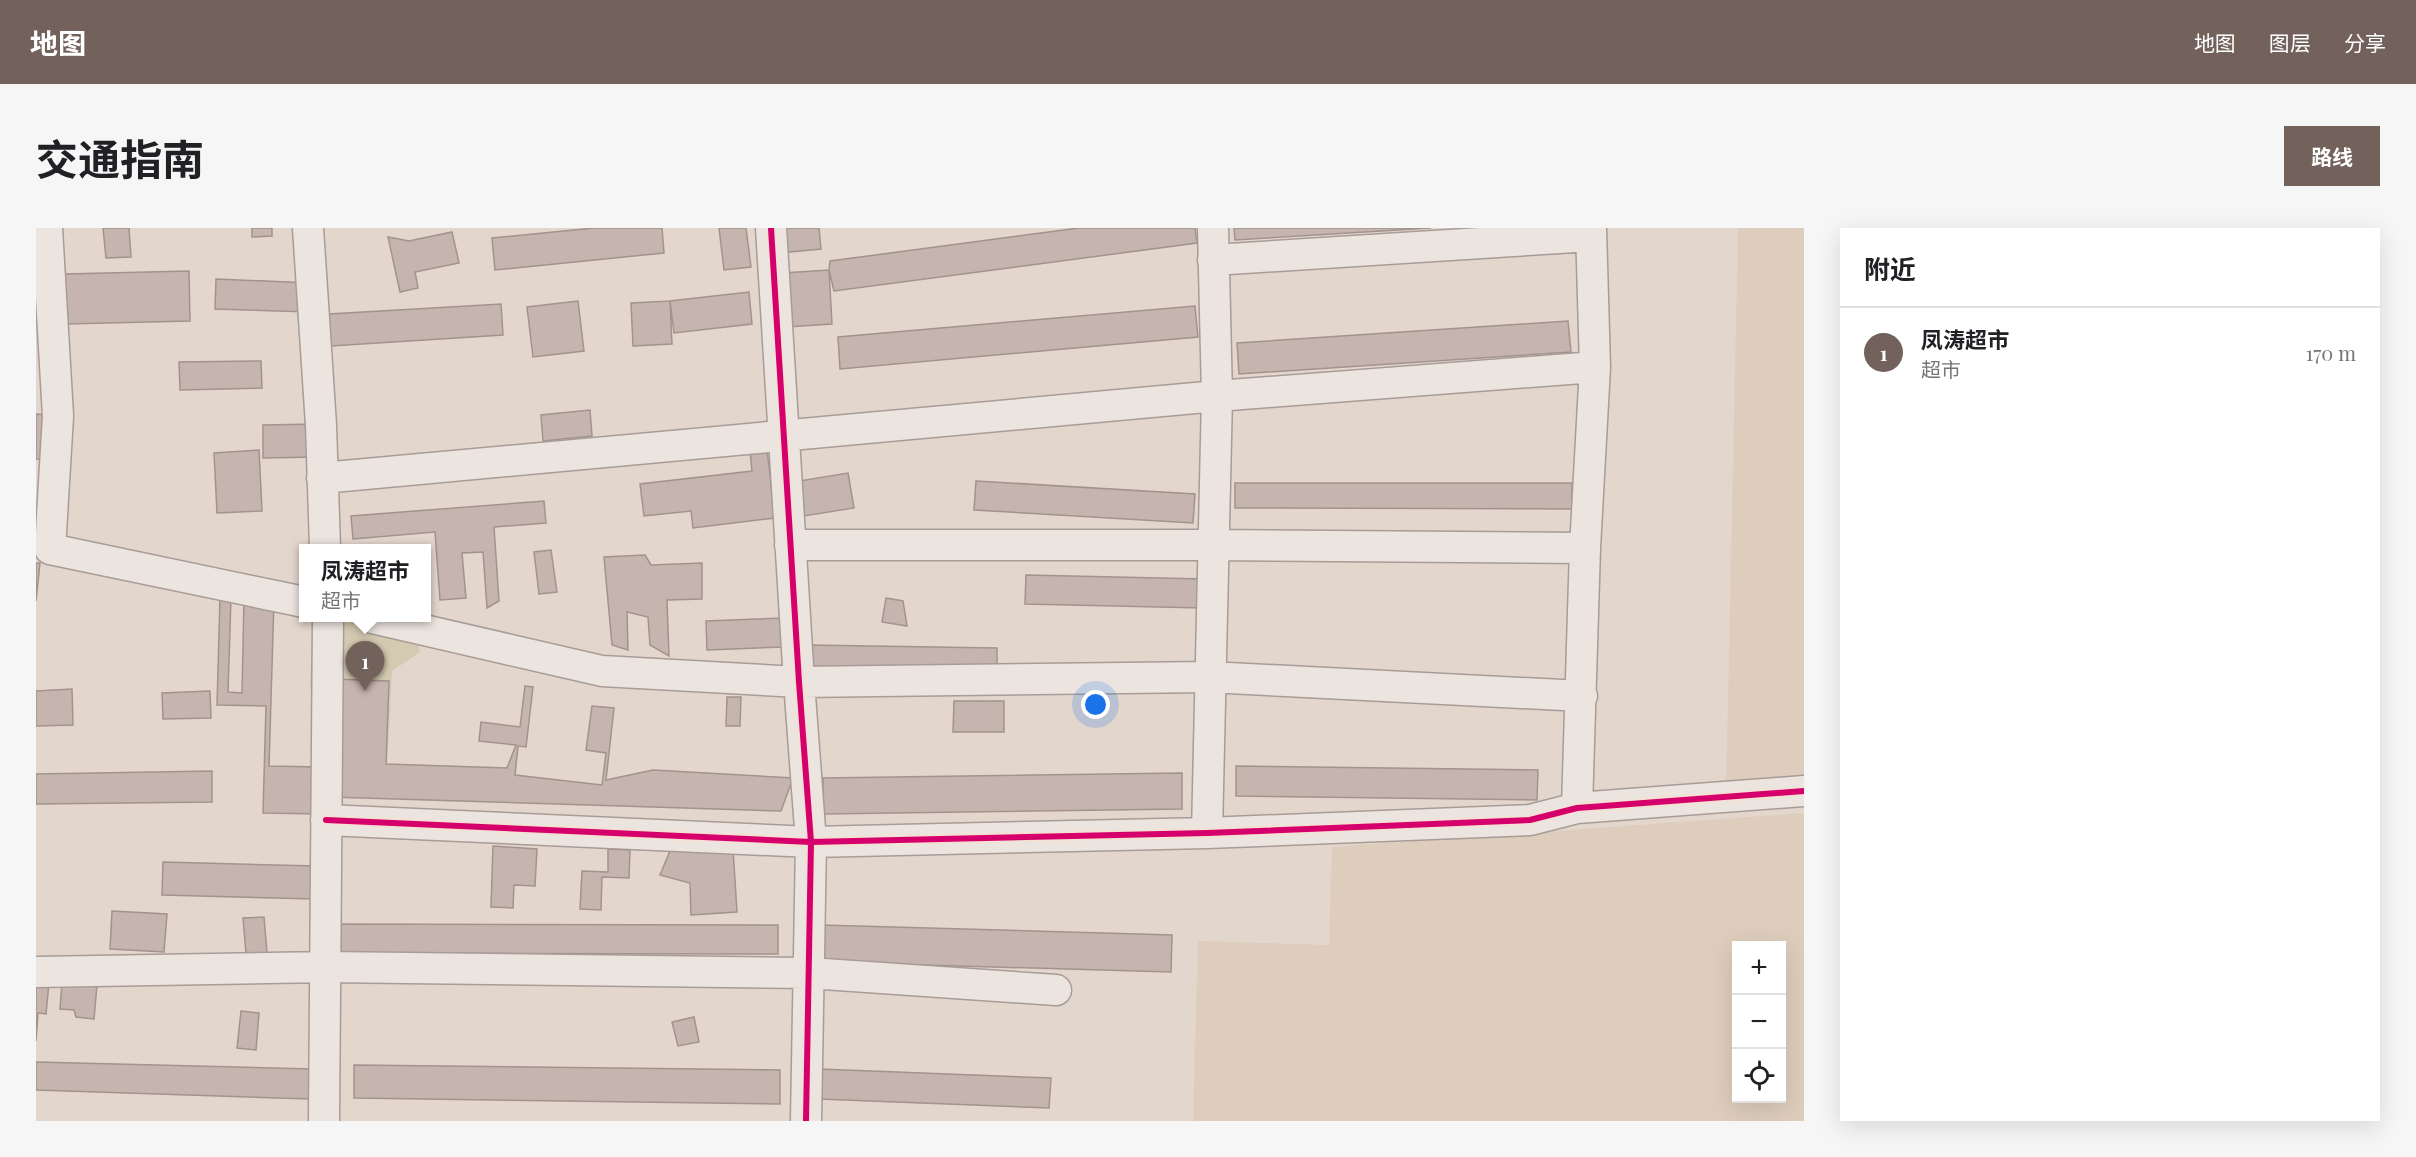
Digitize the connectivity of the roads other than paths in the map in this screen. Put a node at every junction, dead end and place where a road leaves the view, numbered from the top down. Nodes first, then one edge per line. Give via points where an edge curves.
1 (47, 228) edge
2 (308, 228) edge
3 (771, 228) edge
4 (1213, 228) edge
5 (1591, 232) edge
6 (1213, 260) junction
7 (1595, 367) junction
8 (1216, 396) junction
9 (784, 436) junction
10 (322, 478) junction
11 (325, 544) edge
12 (790, 545) junction
13 (1214, 545) junction
14 (43, 548) edge
15 (1585, 548) junction
16 (299, 601) edge
17 (328, 622) edge
18 (389, 622) edge
19 (1209, 677) junction
20 (799, 682) junction
21 (1582, 696) junction
22 (1804, 791) edge
23 (1577, 808) junction
24 (326, 820) junction
25 (1207, 833) junction
26 (811, 842) junction
27 (325, 967) junction
28 (36, 972) edge
29 (809, 973) junction
30 (1056, 990) dead end
31 (324, 1121) edge
32 (806, 1121) edge

1 - 14 street via 58,416
2 - 10 street
3 - 9 street
4 - 6 street
5 - 6 street
5 - 7 street
6 - 8 street
7 - 8 street
7 - 15 street
8 - 9 street
8 - 13 street
9 - 10 street
9 - 12 street
10 - 11 street
12 - 13 street
12 - 20 street
13 - 15 street
13 - 19 street
14 - 16 street
15 - 21 street
17 - 24 street
18 - 20 street via 602,671
19 - 20 street
19 - 21 street
19 - 25 street
20 - 26 street
21 - 23 street
22 - 23 street
23 - 25 street via 1530,820
24 - 26 street
24 - 27 street
25 - 26 street
26 - 29 street
27 - 28 street
27 - 29 street
27 - 31 street
29 - 30 street
29 - 32 street

